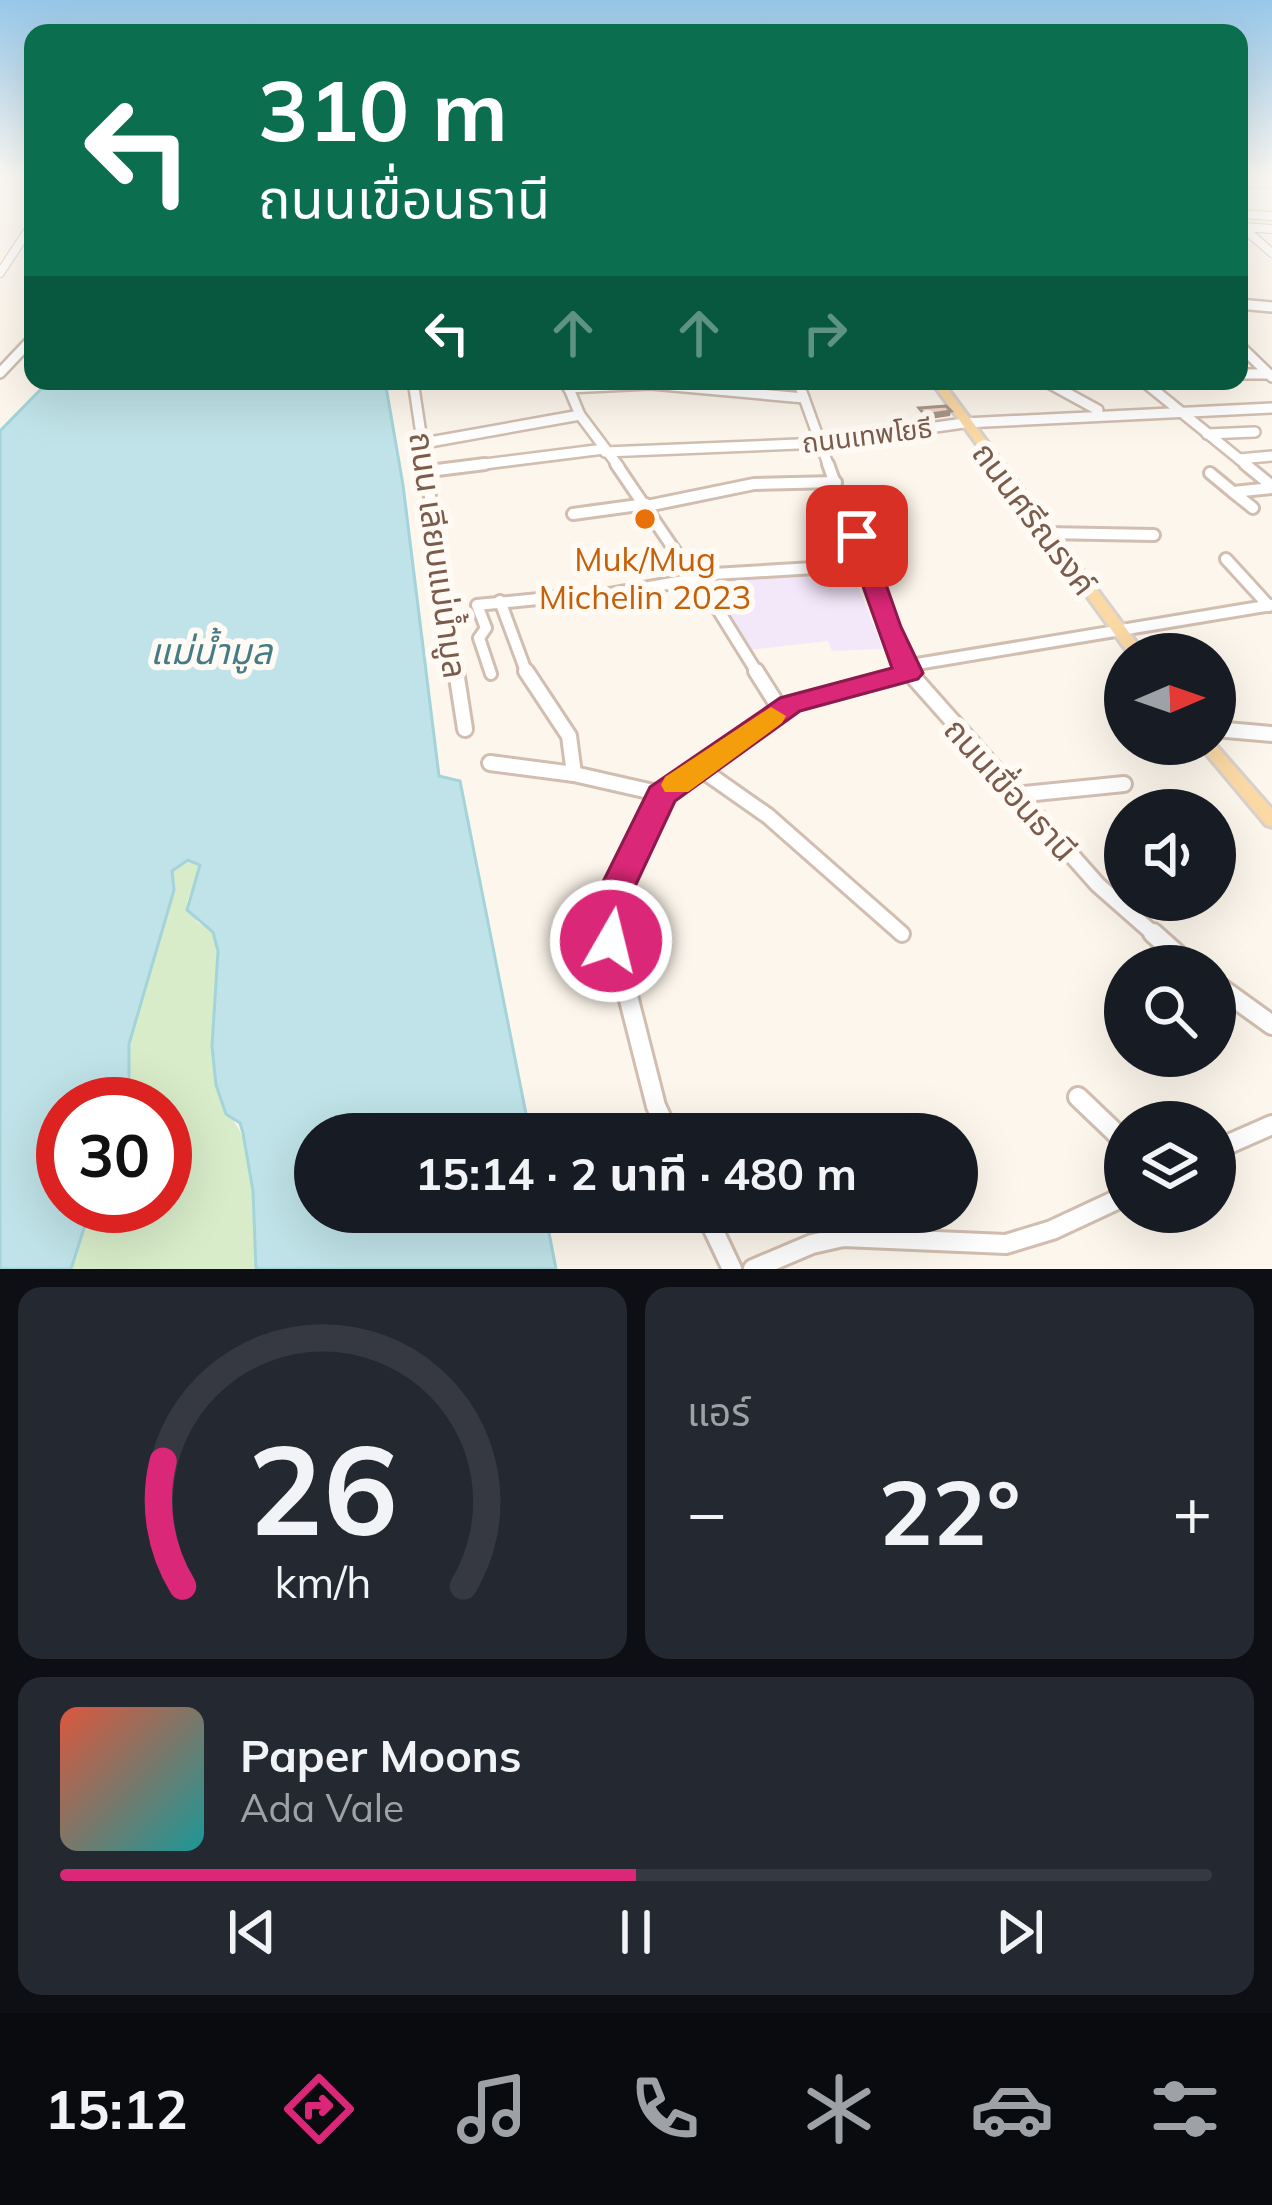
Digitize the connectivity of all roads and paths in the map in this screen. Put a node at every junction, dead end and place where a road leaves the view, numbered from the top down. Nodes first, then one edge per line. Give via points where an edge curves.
1 (24, 237) edge
2 (0, 273) edge
3 (24, 348) edge
4 (1248, 354) edge
5 (0, 373) edge
6 (1270, 376) edge
7 (415, 390) edge
8 (570, 390) edge
9 (717, 390) edge
10 (801, 390) edge
11 (942, 390) edge
12 (1061, 390) edge
13 (1153, 390) edge
14 (804, 398) junction
15 (1272, 408) edge
16 (1098, 410) dead end
17 (1178, 412) junction
18 (580, 415) junction
19 (964, 424) junction
20 (1255, 432) dead end
21 (1206, 434) junction
22 (424, 443) junction
23 (822, 443) junction
24 (605, 450) junction
25 (1272, 456) edge
26 (1238, 460) junction
27 (429, 471) junction
28 (1210, 473) dead end
29 (836, 482) junction
30 (1272, 487) edge
31 (1233, 492) junction
32 (647, 504) junction
33 (1252, 508) dead end
34 (573, 514) dead end
35 (1045, 533) junction
36 (1154, 535) dead end
37 (1226, 559) dead end
38 (865, 565) junction
39 (696, 577) junction
40 (500, 601) junction
41 (1271, 606) edge
42 (1119, 630) junction
43 (1121, 633) edge
44 (907, 670) junction
45 (490, 674) dead end
46 (780, 710) junction
47 (465, 730) dead end
48 (1236, 731) edge
49 (1272, 734) edge
50 (490, 764) dead end
51 (1224, 765) edge
52 (701, 769) junction
53 (574, 774) junction
54 (1124, 784) dead end
55 (662, 794) junction
56 (1015, 795) junction
57 (1272, 821) edge
58 (902, 934) dead end
59 (1166, 945) edge
60 (1236, 999) edge
61 (1272, 1024) edge
62 (1078, 1097) dead end
63 (659, 1113) edge
64 (1104, 1122) edge
65 (1272, 1125) edge
66 (1236, 1141) edge
67 (1104, 1206) edge
68 (715, 1233) edge
69 (761, 1268) edge
70 (732, 1269) edge

1 - 2 street
3 - 5 street
4 - 6 street
7 - 22 street, ถนน เลียบแม่น้ำมูล
8 - 18 street
9 - 14 street
10 - 14 street, ถนนเขื่อนธานี
11 - 19 main road, ถนนศรีณรงค์
12 - 16 street
13 - 17 street
14 - 23 street, ถนนเขื่อนธานี
15 - 17 street, ถนนเทพโยธี
17 - 19 street, ถนนเทพโยธี
17 - 21 street
18 - 22 street
18 - 24 street
19 - 23 street, ถนนเทพโยธี
19 - 35 main road, ถนนศรีณรงค์
20 - 21 street
21 - 26 street
22 - 27 street, ถนน เลียบแม่น้ำมูล
23 - 24 street, ถนนเทพโยธี
23 - 29 street, ถนนเขื่อนธานี
24 - 27 street, ถนนเทพโยธี
24 - 32 street
25 - 26 street
26 - 30 street
27 - 47 street, ถนน เลียบแม่น้ำมูล
28 - 31 street
29 - 32 street via 754,484
29 - 38 street, ถนนเขื่อนธานี
30 - 31 street
31 - 33 street
32 - 34 street
32 - 39 street
35 - 36 street
35 - 42 main road, ถนนศรีณรงค์
37 - 41 street
38 - 39 street
38 - 44 street, ถนนเขื่อนธานี
39 - 40 street via 578,605 559,597
39 - 46 street
40 - 45 street via 477,605
40 - 53 street via 530,682 569,736
41 - 42 street
42 - 43 main road, ถนนศรีณรงค์
42 - 44 street
44 - 46 street
44 - 56 street, ถนนเขื่อนธานี
46 - 52 street
48 - 49 street
50 - 53 street
51 - 57 main road
52 - 55 street
52 - 58 street via 768,816
53 - 55 street
54 - 56 street
55 - 63 street via 606,912
56 - 59 street, ถนนเขื่อนธานี via 1097,885
60 - 61 street
62 - 64 street
65 - 66 street
67 - 69 street via 1006,1244 843,1237
68 - 70 street

